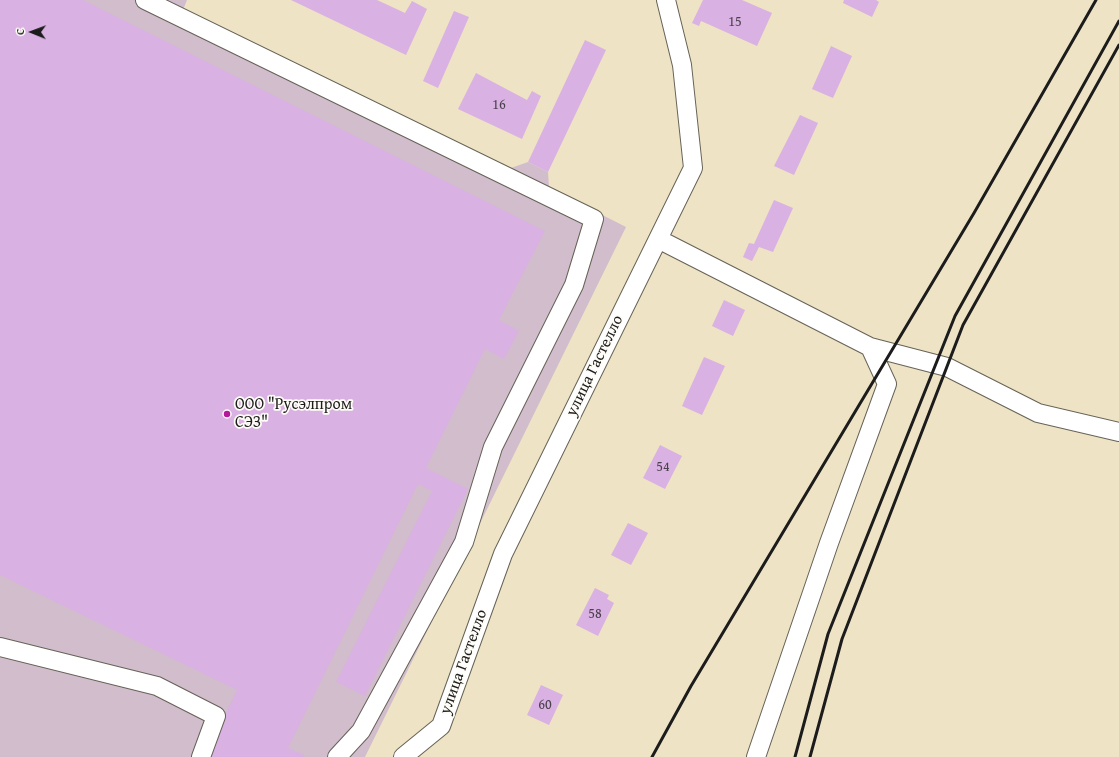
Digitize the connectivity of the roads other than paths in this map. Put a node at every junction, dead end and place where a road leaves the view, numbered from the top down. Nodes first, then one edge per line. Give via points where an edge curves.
1 (145, 0) edge
2 (666, 0) edge
3 (658, 239) junction
4 (870, 347) junction
5 (1119, 432) edge
6 (0, 646) edge
7 (201, 757) edge
8 (337, 757) edge
9 (403, 757) edge
10 (756, 757) edge

1 - 8 street via 594,220 574,285 492,447 464,542 361,731
2 - 3 street, улица Гастелло via 682,65 693,168
3 - 4 street
3 - 9 street, улица Гастелло via 503,554 441,726
4 - 5 street via 947,367 1038,413
4 - 10 street via 887,384 829,543
6 - 7 street via 157,686 216,716

